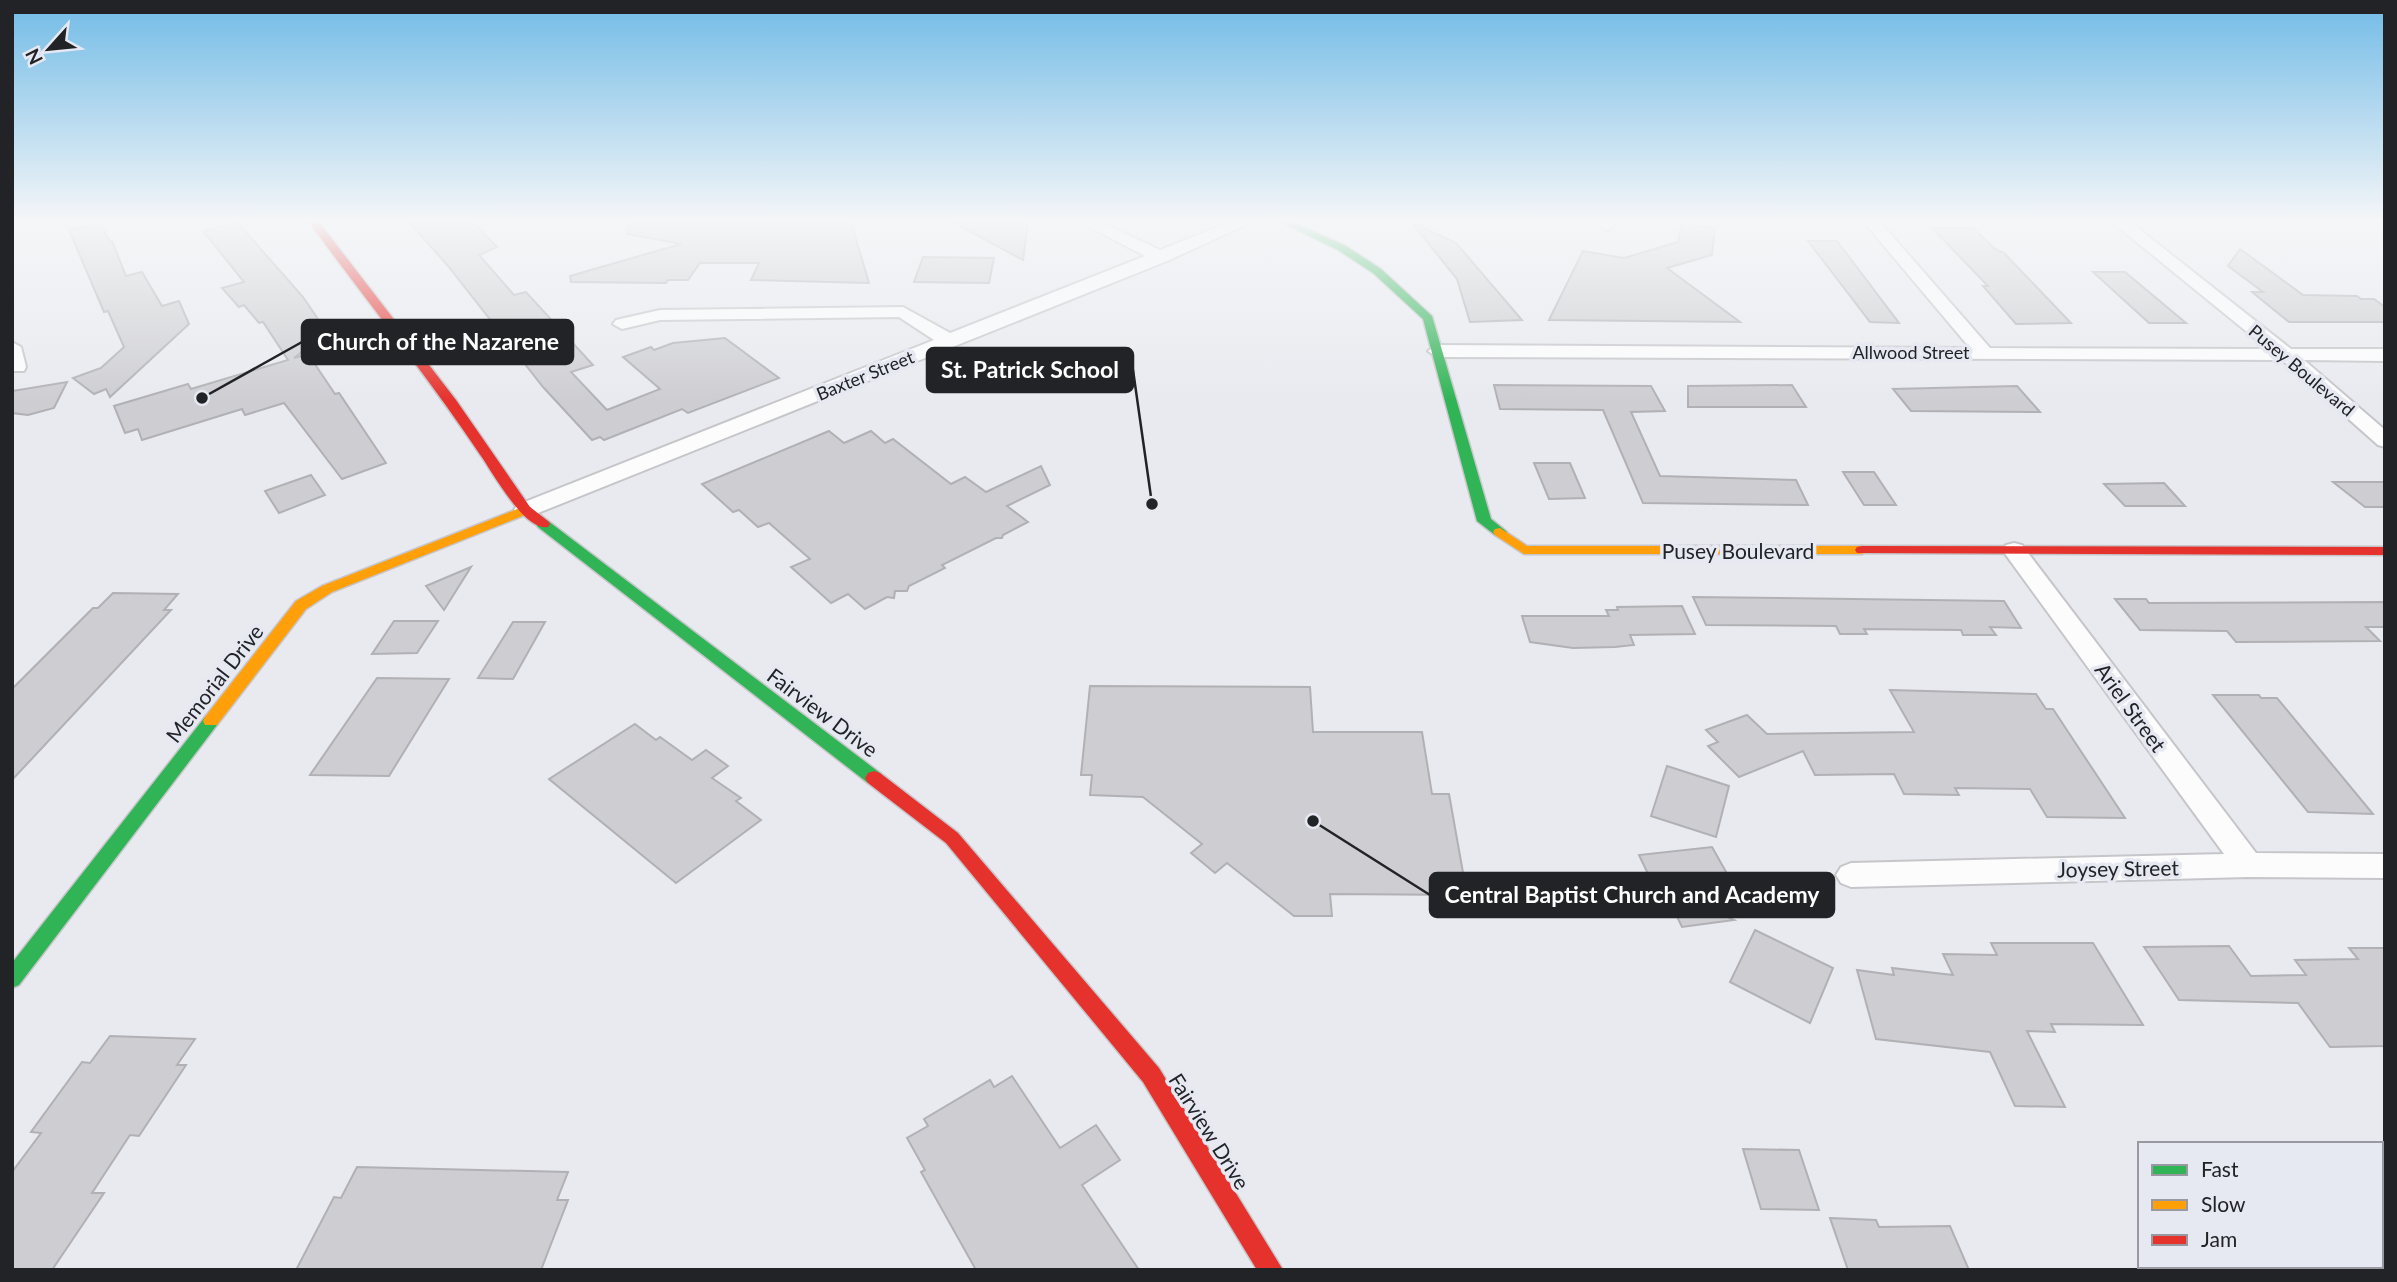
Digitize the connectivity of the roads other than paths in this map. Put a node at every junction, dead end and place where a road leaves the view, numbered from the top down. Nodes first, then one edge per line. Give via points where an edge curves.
1 (360, 282) edge
2 (1098, 282) edge
3 (1390, 282) edge
4 (1924, 282) edge
5 (2195, 282) edge
6 (622, 324) dead end
7 (949, 341) junction
8 (12, 347) edge
9 (1437, 351) junction
10 (1984, 352) junction
11 (2286, 354) junction
12 (2385, 355) edge
13 (17, 367) dead end
14 (2385, 441) edge
15 (525, 510) junction
16 (2014, 550) junction
17 (2385, 551) edge
18 (2248, 865) junction
19 (2385, 866) edge
20 (1851, 875) dead end
21 (12, 979) edge
22 (1271, 1270) edge

1 - 15 main road, Fairview Drive via 452,403
2 - 7 street, Baxter Street
3 - 9 main road, Pusey Boulevard via 1428,318
4 - 10 street
5 - 11 street, Pusey Boulevard
6 - 7 street via 660,315 904,312
7 - 15 street, Baxter Street
8 - 13 street
9 - 10 street, Allwood Street
9 - 16 main road, Pusey Boulevard via 1484,521 1524,550
10 - 11 street, Allwood Street
11 - 12 street, Allwood Street
11 - 14 street, Pusey Boulevard
15 - 21 main road, Memorial Drive via 327,589 301,605
15 - 22 main road, Fairview Drive via 952,838 1150,1075
16 - 17 main road, Pusey Boulevard
16 - 18 street, Ariel Street
18 - 19 street, Joysey Street
18 - 20 street, Joysey Street

